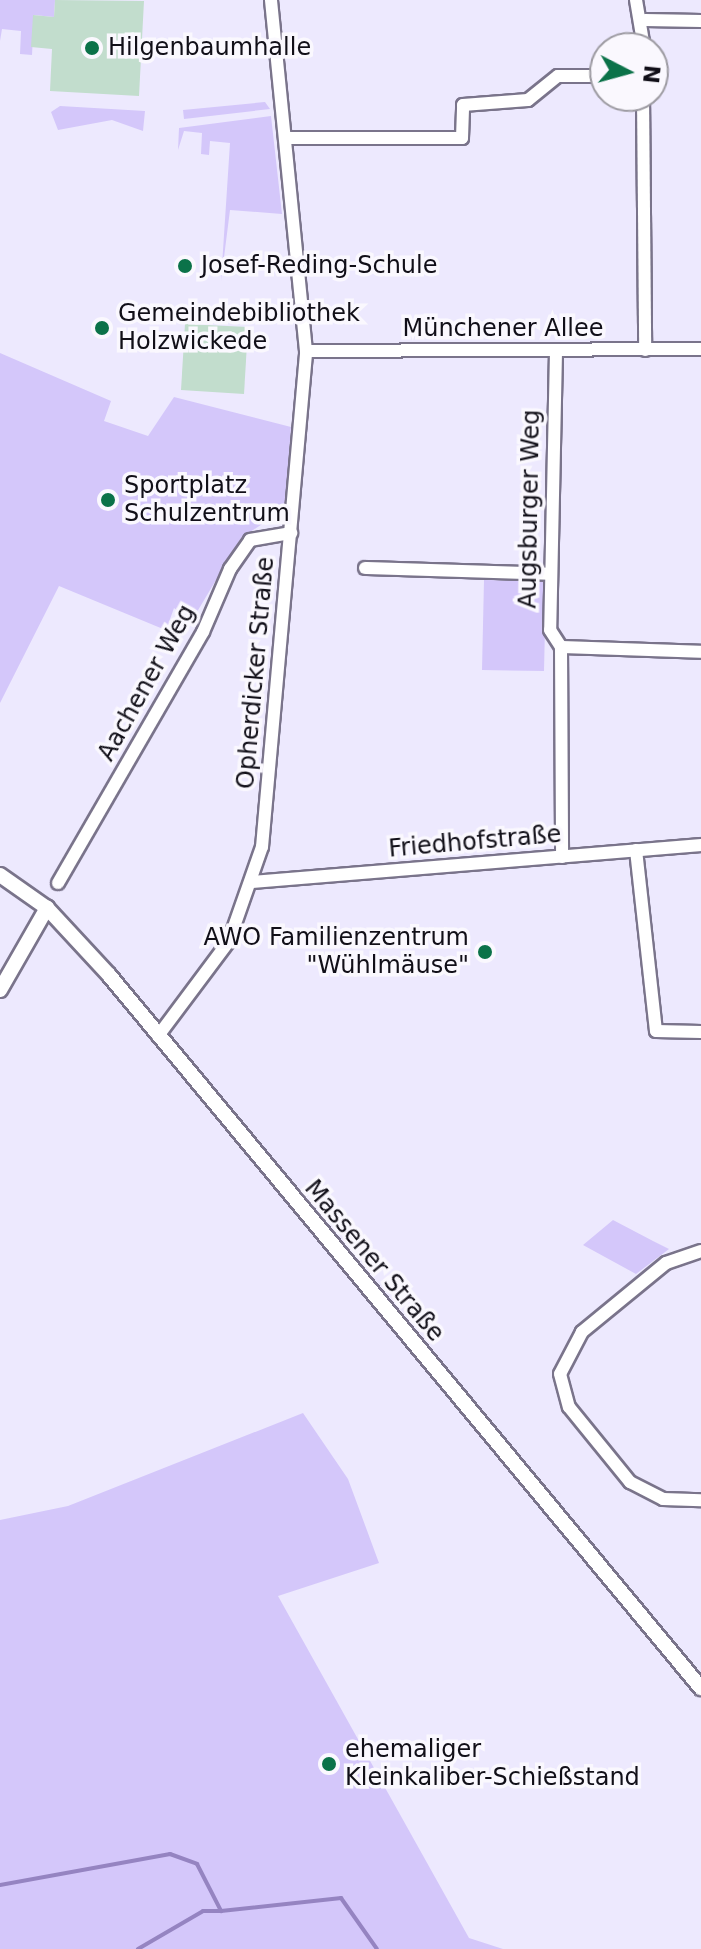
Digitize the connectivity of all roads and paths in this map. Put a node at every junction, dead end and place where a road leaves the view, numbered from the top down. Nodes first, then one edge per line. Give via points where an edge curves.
1 (271, 0) edge
2 (636, 0) edge
3 (645, 20) junction
4 (701, 21) edge
5 (645, 32) edge
6 (589, 76) edge
7 (643, 112) edge
8 (289, 138) junction
9 (701, 349) edge
10 (645, 350) junction
11 (306, 351) junction
12 (556, 352) junction
13 (291, 533) junction
14 (365, 568) dead end
15 (551, 574) junction
16 (561, 647) junction
17 (701, 652) edge
18 (701, 845) edge
19 (636, 850) junction
20 (562, 857) junction
21 (0, 875) edge
22 (252, 882) junction
23 (58, 883) dead end
24 (47, 908) junction
25 (0, 990) edge
26 (701, 1032) edge
27 (158, 1036) junction
28 (701, 1251) edge
29 (701, 1500) edge
30 (701, 1688) edge

1 - 8 street, Opherdicker Straße
2 - 3 street
3 - 4 street
3 - 5 street
6 - 8 street via 558,76 528,100 463,105 462,138
7 - 10 street
8 - 11 street, Opherdicker Straße
9 - 10 street, Münchener Allee
10 - 12 street, Münchener Allee
11 - 12 street, Münchener Allee
11 - 13 street, Opherdicker Straße
12 - 15 street, Augsburger Weg
13 - 22 street, Opherdicker Straße
13 - 23 street, Aachener Weg via 250,540 230,569 203,632
14 - 15 street
15 - 16 street, Augsburger Weg via 550,630
16 - 17 street
16 - 20 street, Augsburger Weg
18 - 19 street, Friedhofstraße
19 - 20 street, Friedhofstraße
19 - 26 street via 656,1031
20 - 22 street, Friedhofstraße
21 - 24 street, Massener Straße
22 - 27 street, Opherdicker Straße via 209,974
24 - 25 street
24 - 27 street, Massener Straße
27 - 30 street, Massener Straße
28 - 29 street via 666,1263 582,1332 560,1374 569,1407 630,1482 663,1499

